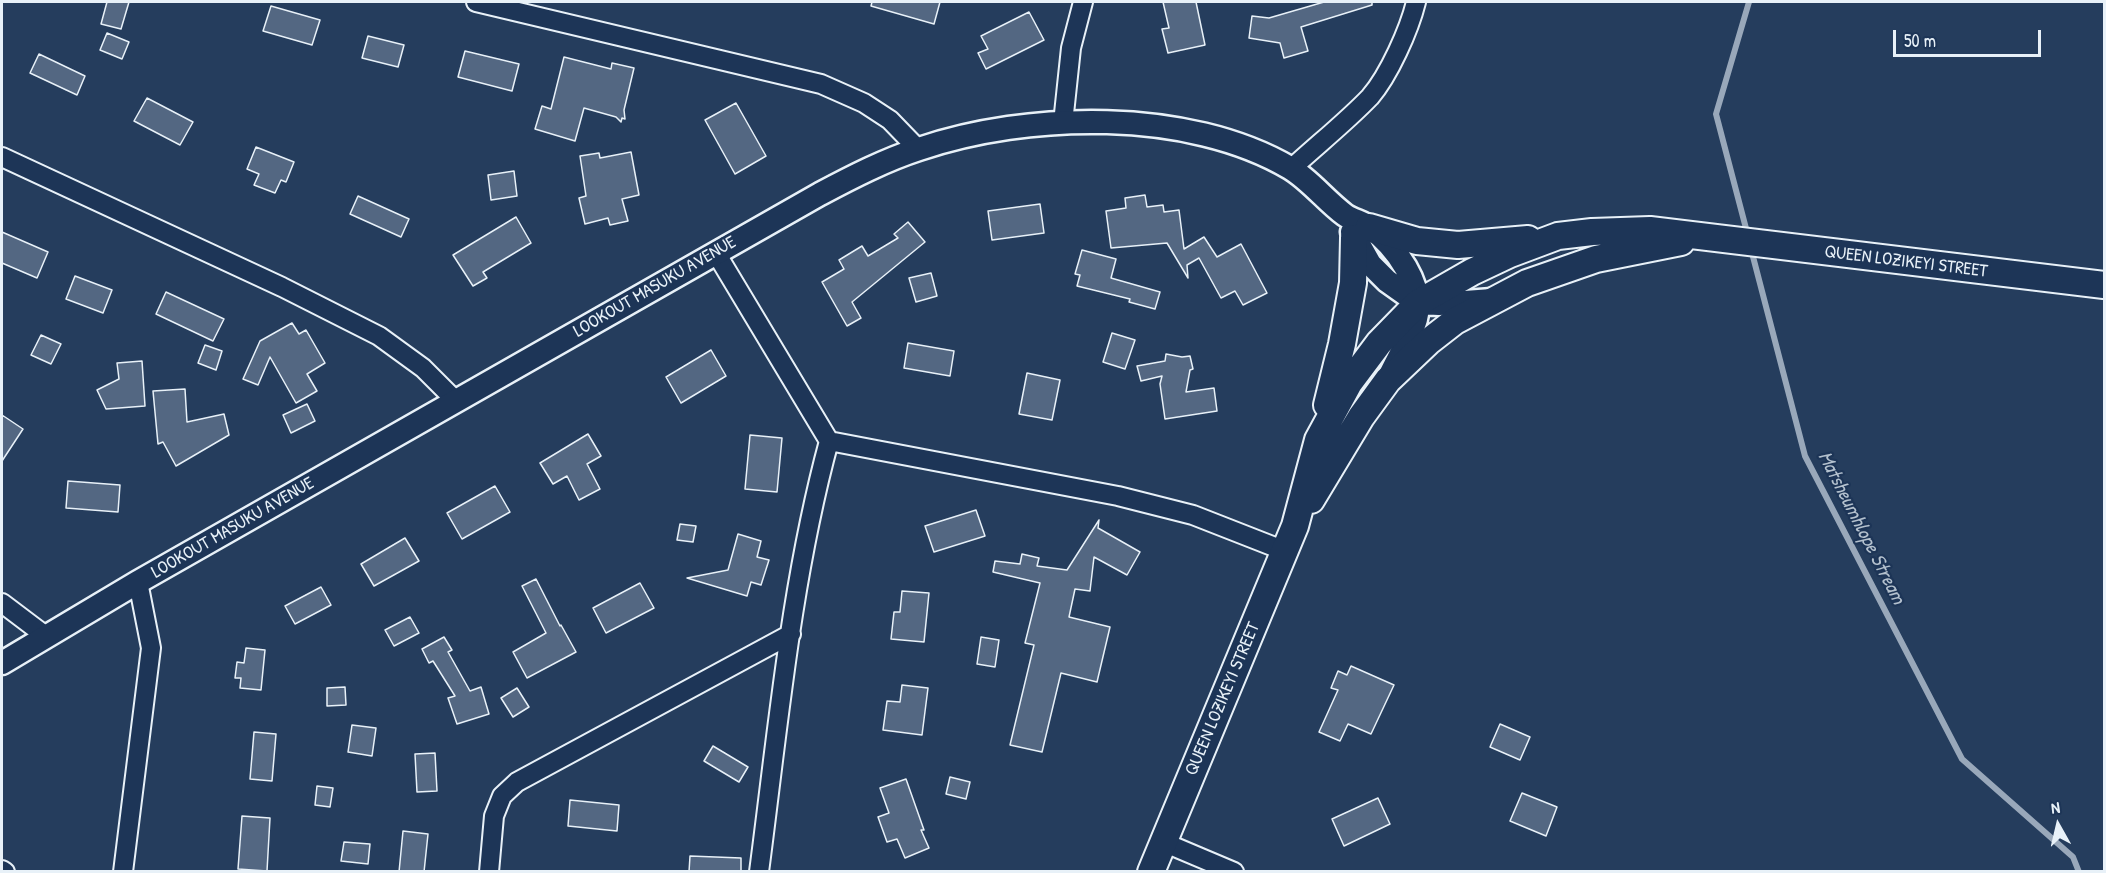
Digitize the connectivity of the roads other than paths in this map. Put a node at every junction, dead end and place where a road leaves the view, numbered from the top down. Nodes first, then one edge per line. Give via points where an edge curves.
1 (476, 2) edge
2 (1083, 2) edge
3 (1416, 2) edge
4 (509, 6) edge
5 (1064, 123) junction
6 (918, 149) junction
7 (2, 157) edge
8 (1291, 169) junction
9 (1356, 227) junction
10 (1558, 236) junction
11 (1707, 237) junction
12 (716, 253) junction
13 (2104, 285) edge
14 (1494, 300) junction
15 (1418, 303) junction
16 (1388, 380) junction
17 (456, 401) junction
18 (1318, 440) junction
19 (829, 441) junction
20 (1295, 526) junction
21 (1285, 551) junction
22 (138, 582) junction
23 (2, 603) edge
24 (791, 634) junction
25 (47, 637) junction
26 (2, 663) edge
27 (1163, 842) junction
28 (123, 872) edge
29 (489, 872) edge
30 (759, 872) edge
31 (1151, 872) edge
32 (1234, 872) edge

1 - 4 street
2 - 5 street via 1071,48
3 - 8 street via 1395,57 1371,96
4 - 6 street via 821,84 864,103 890,120
5 - 6 street, LOOKOUT MASUKU AVENUE via 958,137
5 - 8 street, LOOKOUT MASUKU AVENUE via 1163,125 1220,138
6 - 12 street, LOOKOUT MASUKU AVENUE via 820,194
7 - 17 street via 379,336 423,368
8 - 9 street, LOOKOUT MASUKU AVENUE
9 - 10 main road via 1417,241 1458,245
9 - 15 street, LOOKOUT MASUKU AVENUE via 1391,248 1405,266
9 - 18 main road via 1353,283 1344,334
10 - 11 main road, QUEEN LOZIKEYI STREET via 1650,230
10 - 15 main road, QUEEN LOZIKEYI STREET via 1501,258
11 - 13 main road, QUEEN LOZIKEYI STREET
11 - 14 main road, QUEEN LOZIKEYI STREET via 1596,259 1527,283
12 - 17 street, LOOKOUT MASUKU AVENUE
12 - 19 street
14 - 15 street
14 - 16 main road, QUEEN LOZIKEYI STREET via 1455,321
15 - 16 street via 1415,320
15 - 18 main road, QUEEN LOZIKEYI STREET via 1379,343 1349,383
16 - 20 main road, QUEEN LOZIKEYI STREET
17 - 22 street, LOOKOUT MASUKU AVENUE
18 - 20 main road, QUEEN LOZIKEYI STREET
19 - 21 street via 1118,496 1193,515
19 - 24 street via 816,490
20 - 21 main road, QUEEN LOZIKEYI STREET
21 - 27 main road, QUEEN LOZIKEYI STREET
22 - 25 street, LOOKOUT MASUKU AVENUE
22 - 28 street via 151,648
23 - 25 street
24 - 29 street via 517,782 502,796 494,816
24 - 30 street
25 - 26 street, LOOKOUT MASUKU AVENUE
27 - 31 main road, QUEEN LOZIKEYI STREET
27 - 32 street

